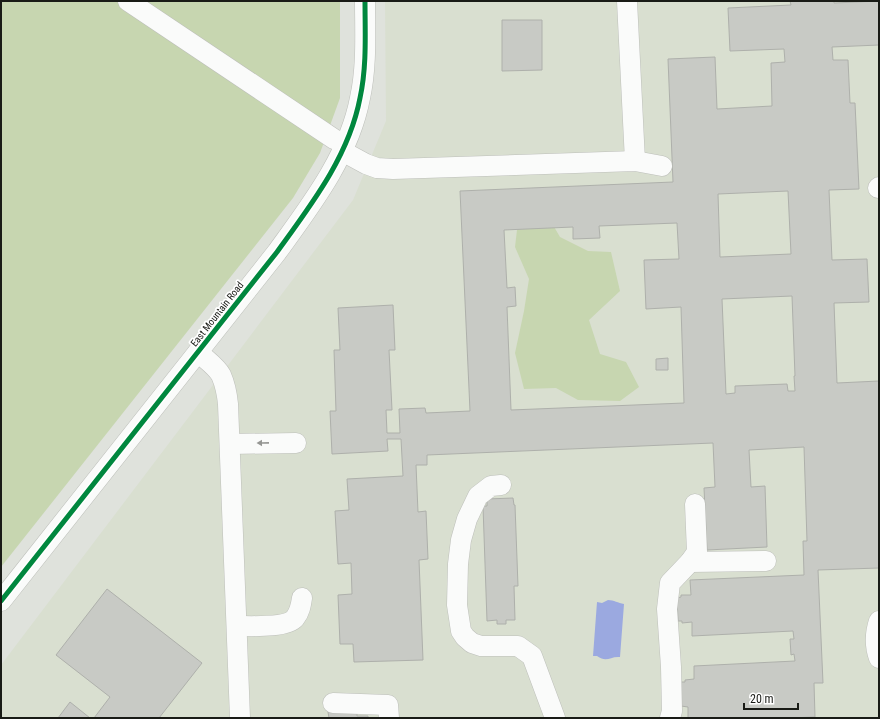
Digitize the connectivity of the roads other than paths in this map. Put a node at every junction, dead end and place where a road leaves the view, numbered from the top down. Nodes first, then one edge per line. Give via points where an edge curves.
1 (128, 1) edge
2 (365, 1) edge
3 (627, 1) edge
4 (343, 147) junction
5 (635, 162) junction
6 (662, 166) dead end
7 (198, 352) junction
8 (296, 443) dead end
9 (230, 444) junction
10 (501, 485) dead end
11 (695, 504) dead end
12 (766, 561) dead end
13 (690, 562) junction
14 (302, 598) dead end
15 (1, 601) edge
16 (879, 621) edge
17 (237, 626) junction
18 (879, 658) edge
19 (333, 704) dead end
20 (240, 718) edge
21 (389, 718) edge
22 (555, 718) edge
23 (670, 718) edge

1 - 4 street
2 - 4 street, East Mountain Road via 361,92 353,124
3 - 5 street
4 - 5 street via 366,164 393,169
4 - 7 street, East Mountain Road via 304,214
5 - 6 street
7 - 9 street via 221,375 226,388
7 - 15 street, East Mountain Road
8 -> 9 street
9 - 17 street
10 - 22 street via 491,486 478,496 461,540 457,605 461,631 472,643 481,646 518,646 532,656
11 - 13 street via 697,552
12 - 13 street
13 - 23 street via 670,583 667,609 672,696
14 - 17 street via 295,620 279,625
16 - 18 street via 876,629 876,651
17 - 20 street
19 - 21 street via 388,705

